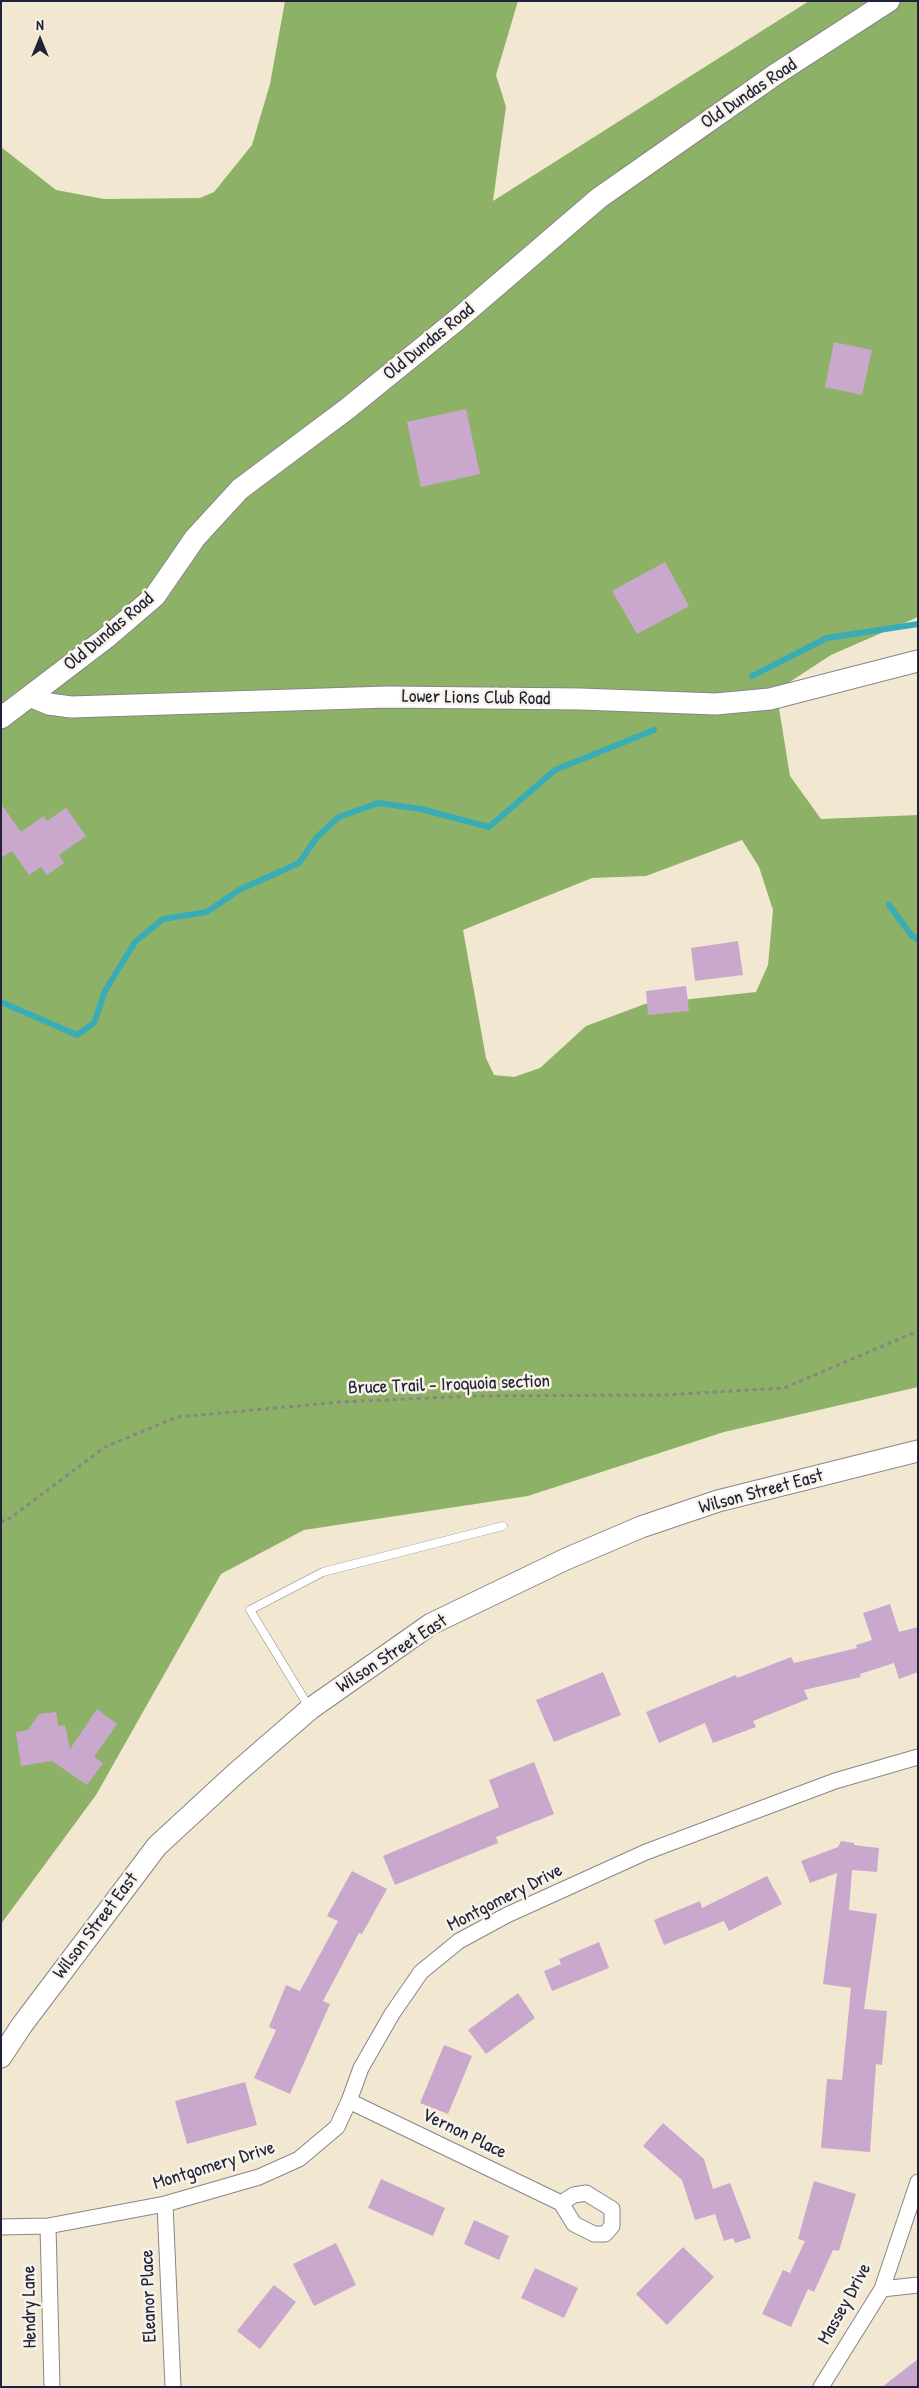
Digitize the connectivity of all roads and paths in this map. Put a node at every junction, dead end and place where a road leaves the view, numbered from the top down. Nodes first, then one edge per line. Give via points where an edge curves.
1 (889, 1) edge
2 (918, 661) edge
3 (30, 696) junction
4 (1, 718) edge
5 (918, 1331) edge
6 (918, 1451) edge
7 (1, 1520) edge
8 (503, 1526) dead end
9 (310, 1709) junction
10 (918, 1757) edge
11 (1, 2058) edge
12 (349, 2101) junction
13 (918, 2182) edge
14 (561, 2203) dead end
15 (165, 2204) junction
16 (48, 2226) junction
17 (1, 2227) edge
18 (918, 2285) edge
19 (882, 2289) junction
20 (52, 2387) edge
21 (173, 2387) edge
22 (821, 2387) edge

1 - 3 street, Old Dundas Road via 776,74 599,198 362,397 240,489 195,538 155,596
2 - 3 street, Lower Lions Club Road via 770,699 716,704 387,697 71,707 50,704
3 - 4 street, Old Dundas Road
5 - 7 path, Bruce Trail - Iroquoia section via 784,1388 664,1395 472,1396 341,1402 177,1417 105,1448 5,1522
6 - 9 street, Wilson Street East via 718,1501 641,1527 431,1624
8 - 9 lane via 323,1572 250,1610
9 - 11 street, Wilson Street East via 157,1846 27,2018
10 - 12 street, Montgomery Drive via 835,1780 646,1852 507,1915 459,1941 421,1972 396,2007 361,2068
12 - 14 street, Vernon Place
12 - 15 street, Montgomery Drive via 337,2127 299,2159 258,2177
13 - 19 street, Massey Drive
15 - 16 street, Montgomery Drive
15 - 21 street, Eleanor Place
16 - 17 street, Montgomery Drive
16 - 20 street, Hendry Lane
18 - 19 street
19 - 22 street, Massey Drive

